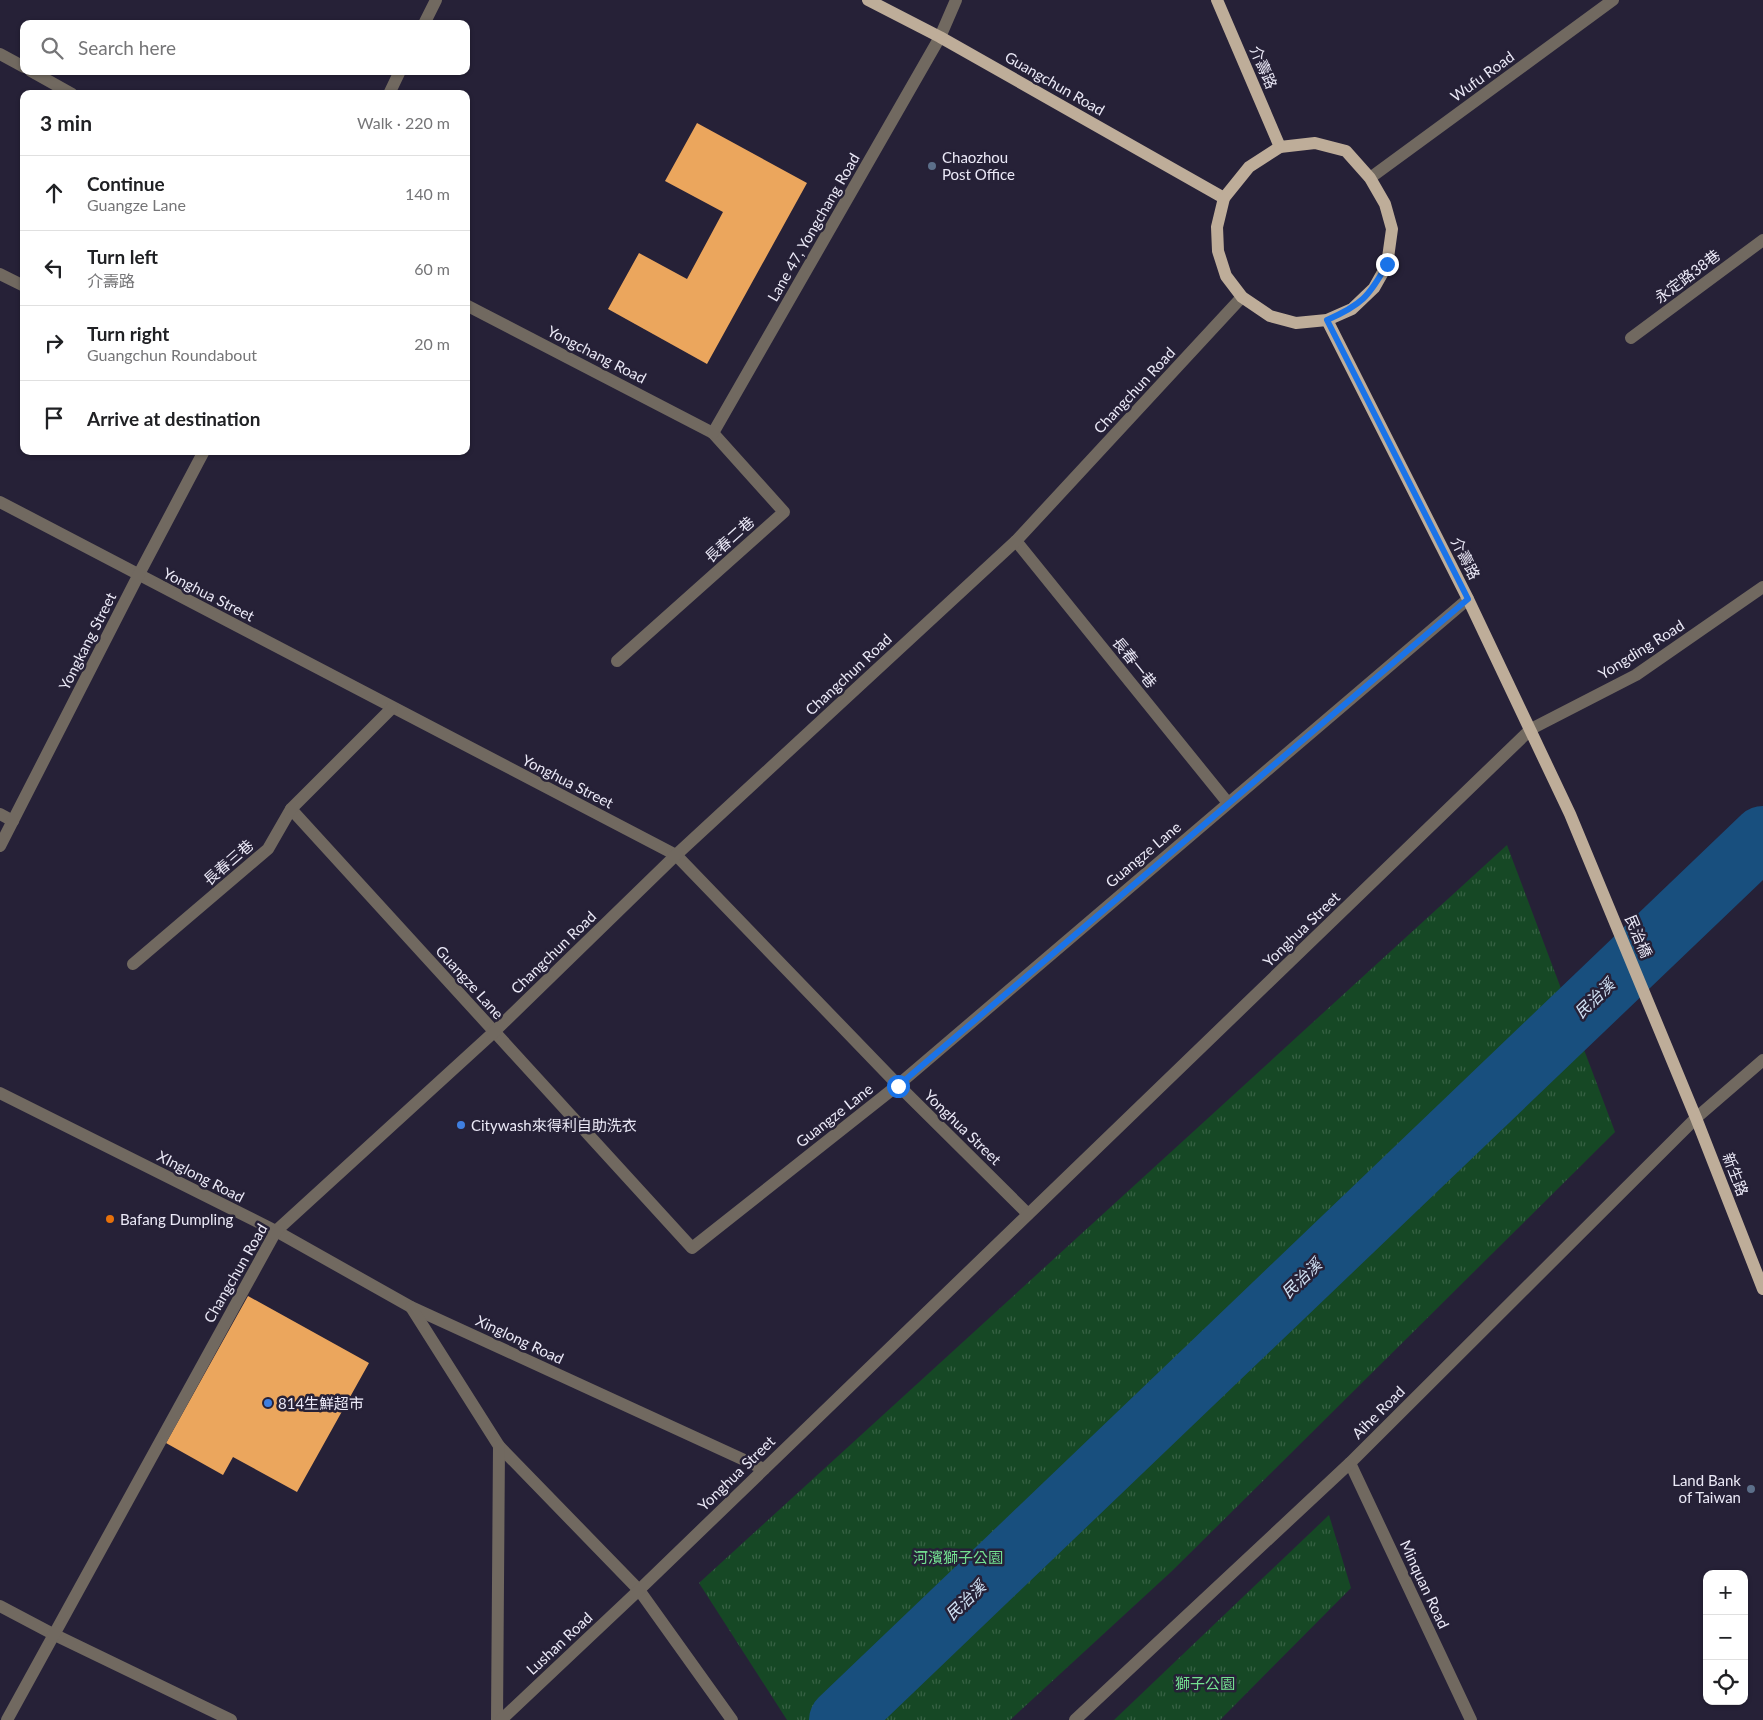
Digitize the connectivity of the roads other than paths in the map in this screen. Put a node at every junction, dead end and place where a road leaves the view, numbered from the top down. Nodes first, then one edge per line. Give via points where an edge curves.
1 (436, 0) edge
2 (868, 0) edge
3 (956, 0) edge
4 (1217, 0) edge
5 (1613, 0) edge
6 (426, 20) edge
7 (940, 37) junction
8 (0, 54) edge
9 (20, 65) edge
10 (38, 75) edge
11 (398, 75) edge
12 (65, 90) edge
13 (391, 90) edge
14 (1280, 147) junction
15 (1370, 178) junction
16 (1224, 198) junction
17 (1763, 240) edge
18 (0, 274) edge
19 (20, 284) edge
20 (1242, 297) junction
21 (470, 307) edge
22 (1327, 320) junction
23 (1631, 338) dead end
24 (713, 433) junction
25 (202, 455) edge
26 (0, 502) edge
27 (1016, 541) junction
28 (138, 576) junction
29 (1763, 587) edge
30 (1468, 599) junction
31 (618, 661) dead end
32 (392, 708) junction
33 (1531, 730) junction
34 (1228, 803) junction
35 (291, 809) junction
36 (0, 814) edge
37 (1570, 814) joint
38 (13, 821) junction
39 (0, 846) edge
40 (676, 855) junction
41 (133, 964) dead end
42 (494, 1032) junction
43 (1763, 1060) edge
44 (1677, 1071) joint
45 (898, 1086) junction
46 (0, 1093) edge
47 (1696, 1118) junction
48 (1028, 1214) junction
49 (276, 1231) junction
50 (1763, 1289) edge
51 (411, 1307) junction
52 (499, 1446) junction
53 (1350, 1462) junction
54 (764, 1469) junction
55 (639, 1590) junction
56 (0, 1606) edge
57 (53, 1634) junction
58 (730, 1718) edge
59 (7, 1720) edge
60 (231, 1720) edge
61 (497, 1720) edge
62 (501, 1720) edge
63 (1075, 1720) edge
64 (1471, 1720) edge

1 - 6 street
2 - 7 main road, Guangchun Road
3 - 7 street
4 - 14 main road, 介壽路
5 - 15 street, Wufu Road
7 - 16 main road, Guangchun Road
7 - 24 street, Lane 47, Yongchang Road
8 - 9 street
10 - 12 street
11 - 13 street
14 - 15 main road via 1315,143 1346,151
14 - 16 main road via 1248,167
15 - 22 main road via 1385,204 1392,229 1387,264 1374,288 1363,299 1352,309
16 - 20 main road via 1216,227 1218,251 1226,276
17 - 23 street, 永定路38巷
18 - 19 street
20 - 22 main road via 1270,316 1296,323
20 - 27 street, Changchun Road
21 - 24 street, Yongchang Road
22 - 30 main road, 介壽路
24 - 31 street, 長春二巷 via 784,512
25 - 28 street, Yongkang Street
26 - 28 street, Yonghua Street
27 - 34 street, 長春一巷
27 - 40 street, Changchun Road
28 - 32 street, Yonghua Street
28 - 38 street, Yongkang Street
29 - 33 street, Yongding Road via 1636,675
30 - 33 main road, 介壽路
30 - 34 street, Guangze Lane
32 - 35 street, 長春三巷
32 - 40 street, Yonghua Street
33 - 37 main road, 介壽路
33 - 48 street, Yonghua Street
34 - 45 street, Guangze Lane
35 - 41 street, 長春三巷 via 268,849
35 - 42 street, Guangze Lane
36 - 38 street
37 - 44 main road, 民治橋
38 - 39 street, Yongkang Street
40 - 42 street, Changchun Road
40 - 45 street, Yonghua Street
42 - 45 street, Guangze Lane via 692,1248
42 - 49 street, Changchun Road
43 - 47 street, Aihe Road
44 - 47 main road, 新生路
45 - 48 street, Yonghua Street
46 - 49 street, XInglong Road
47 - 50 main road, 新生路
47 - 53 street, Aihe Road
48 - 54 street, Yonghua Street
49 - 51 street, XInglong Road
49 - 57 street, Changchun Road
51 - 52 street
51 - 54 street, Xinglong Road
52 - 55 street
52 - 61 street
53 - 63 street, Aihe Road
53 - 64 street, Minquan Road
54 - 55 street, Yonghua Street
55 - 58 street
55 - 62 street, Lushan Road
56 - 57 street
57 - 59 street, Changchun Road
57 - 60 street

